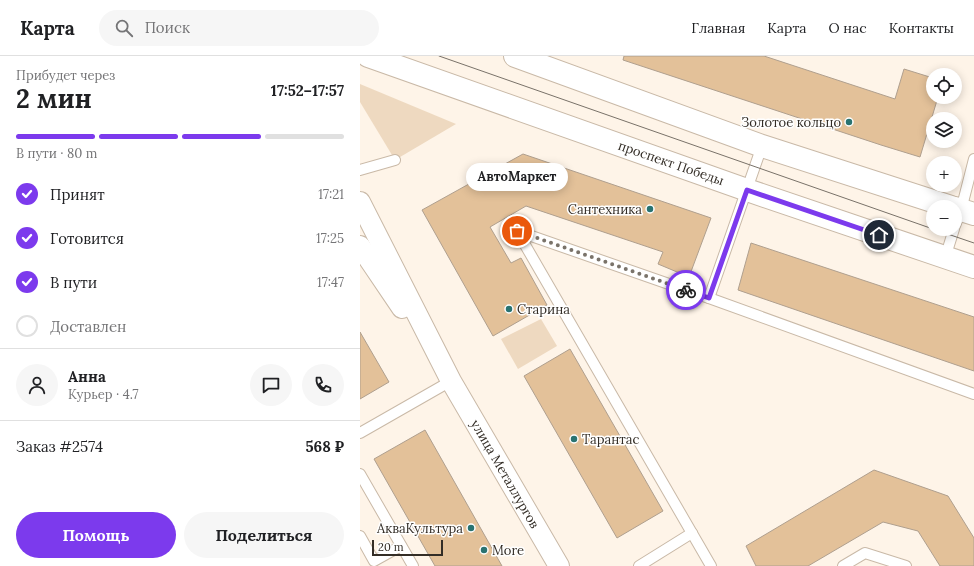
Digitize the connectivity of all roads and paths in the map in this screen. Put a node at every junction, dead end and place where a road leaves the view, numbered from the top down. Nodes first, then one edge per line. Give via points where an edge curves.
1 (368, 56) edge
2 (515, 56) edge
3 (762, 146) junction
4 (974, 159) edge
5 (395, 160) dead end
6 (360, 170) edge
7 (747, 190) junction
8 (360, 202) edge
9 (962, 202) edge
10 (926, 205) edge
11 (952, 236) edge
12 (360, 246) edge
13 (945, 258) junction
14 (974, 267) edge
15 (709, 298) junction
16 (451, 381) junction
17 (974, 394) edge
18 (360, 433) edge
19 (360, 474) edge
20 (692, 534) junction
21 (360, 536) edge
22 (401, 546) junction
23 (413, 566) edge
24 (559, 566) edge
25 (639, 566) edge
26 (711, 566) edge
27 (843, 566) edge
28 (906, 566) edge

1 - 7 street, проспект Победы
2 - 3 street
3 - 7 lane
3 - 10 street
4 - 9 lane
5 - 6 lane
7 - 13 street, проспект Победы
7 - 15 lane
8 - 16 street, улица Металлургов
11 - 13 lane
12 - 16 street, улица Металлургов
13 - 14 street, проспект Победы
15 - 17 lane
15 - 20 lane via 517,231
16 - 18 lane
16 - 24 street, улица Металлургов
19 - 22 lane
20 - 25 lane
20 - 26 lane
21 - 22 lane via 374,561
22 - 23 lane
27 - 28 lane via 865,554

